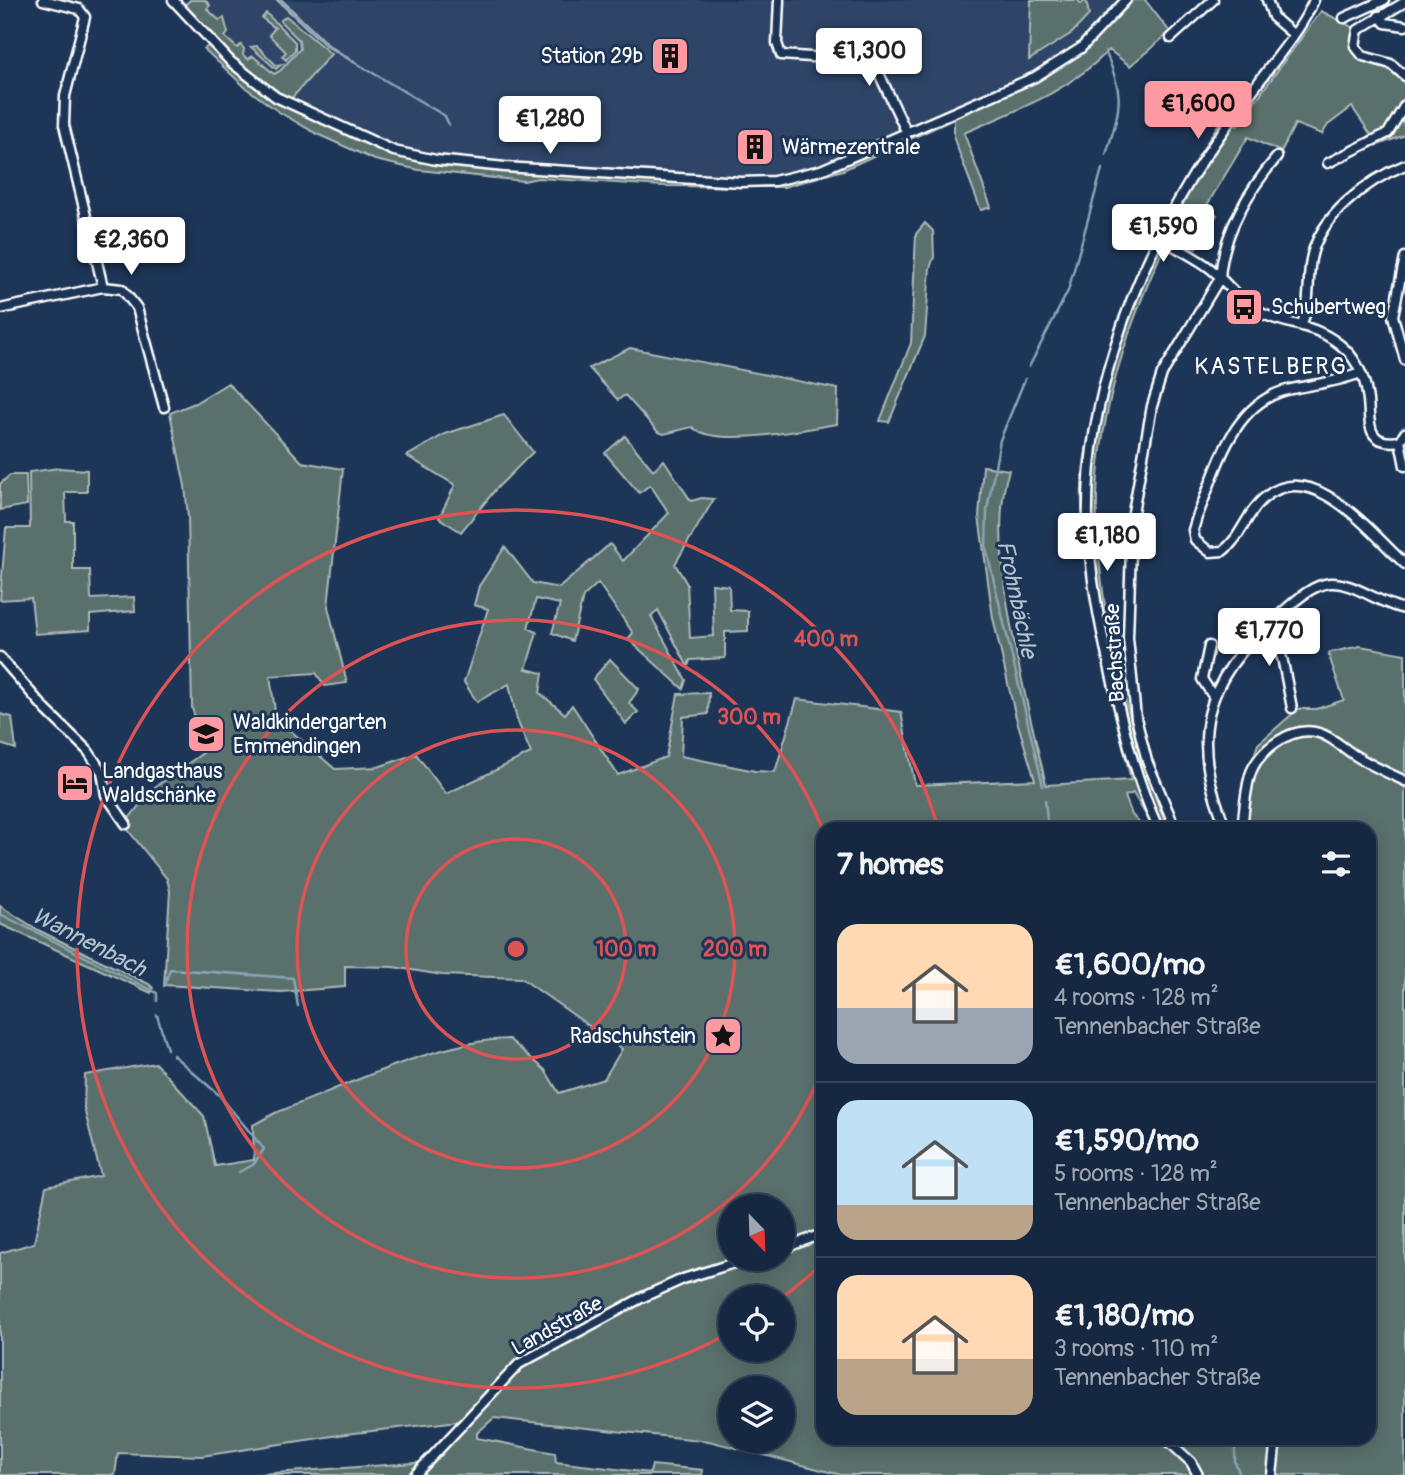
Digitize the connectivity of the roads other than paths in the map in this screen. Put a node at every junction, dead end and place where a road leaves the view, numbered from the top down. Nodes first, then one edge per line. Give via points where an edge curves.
1 (43, 0) edge
2 (173, 0) edge
3 (779, 0) edge
4 (1126, 0) edge
5 (1213, 0) edge
6 (1267, 0) edge
7 (1314, 0) edge
8 (1384, 0) edge
9 (1405, 2) edge
10 (1379, 16) junction
11 (1344, 18) dead end
12 (1405, 26) edge
13 (1294, 35) junction
14 (1171, 38) dead end
15 (1405, 76) edge
16 (1402, 108) edge
17 (906, 131) junction
18 (1277, 157) dead end
19 (1328, 163) dead end
20 (1405, 165) edge
21 (1160, 238) junction
22 (1405, 257) edge
23 (1220, 278) junction
24 (103, 287) junction
25 (1, 306) edge
26 (1302, 324) junction
27 (1405, 360) edge
28 (1360, 373) junction
29 (164, 407) dead end
30 (1403, 437) edge
31 (1405, 466) edge
32 (1405, 564) edge
33 (1405, 609) edge
34 (1270, 622) junction
35 (1209, 646) dead end
36 (0, 657) edge
37 (1213, 696) junction
38 (1292, 708) dead end
39 (1405, 781) edge
40 (1156, 822) edge
41 (1173, 822) edge
42 (1224, 822) edge
43 (1243, 822) edge
44 (126, 824) dead end
45 (816, 1236) edge
46 (795, 1244) edge
47 (718, 1268) edge
48 (1173, 1445) edge
49 (1275, 1445) edge
50 (415, 1475) edge
51 (1198, 1475) edge
52 (1272, 1475) edge

1 - 24 street via 79,9 85,17 65,96 64,125
2 - 17 street via 231,62 276,97 366,141 418,157 622,176 774,181 836,165
3 - 17 street via 777,43 781,55 870,61
4 - 17 street via 1080,48 1049,69
5 - 14 street
6 - 13 street via 1273,17
7 - 13 street
8 - 11 street
9 - 10 street
10 - 12 street via 1385,23
10 - 15 street via 1358,30 1355,46 1363,56 1391,64
13 - 21 street via 1215,142
16 - 19 street via 1388,133
18 - 23 street via 1243,207 1221,263
20 - 26 street via 1335,213 1320,232
21 - 23 street
21 - 40 street via 1141,277 1105,385 1088,511 1107,657 1132,764
22 - 27 street via 1393,316
23 - 26 street via 1257,312
23 - 41 street, Bachstraße via 1162,374 1132,518 1128,638 1136,718 1147,761
24 - 25 street
24 - 29 street via 122,289 134,300
26 - 28 street via 1346,350
28 - 30 street via 1368,395 1369,425 1380,439
28 - 32 street via 1271,395 1248,410 1197,517 1195,540 1210,552 1223,551 1261,500 1280,488 1302,485 1342,505
30 - 31 street
33 - 34 street via 1330,583 1317,586
34 - 37 street via 1239,653
34 - 38 street
35 - 37 street via 1202,679
36 - 44 street via 88,751 102,772 106,795
37 - 42 street via 1206,770
39 - 43 street via 1334,740 1300,732 1280,740 1251,772
45 - 46 street
47 - 50 street, Landstraße via 643,1297 519,1364
48 - 51 street
49 - 52 street

